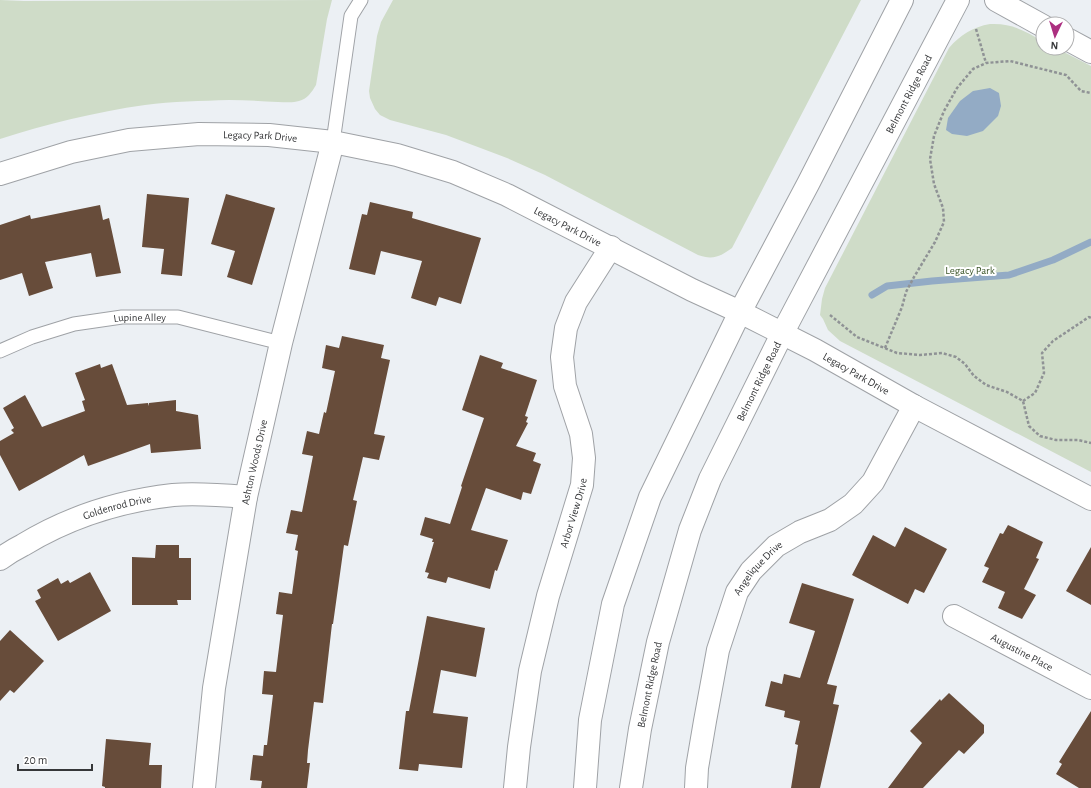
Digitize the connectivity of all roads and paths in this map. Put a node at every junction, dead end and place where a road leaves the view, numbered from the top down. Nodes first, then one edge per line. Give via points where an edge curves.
1 (361, 0) edge
2 (902, 0) edge
3 (958, 0) edge
4 (996, 0) edge
5 (1035, 22) edge
6 (976, 29) dead end
7 (1075, 43) edge
8 (1091, 52) edge
9 (986, 63) junction
10 (1091, 93) edge
11 (332, 142) junction
12 (0, 174) edge
13 (611, 247) junction
14 (740, 312) junction
15 (830, 315) dead end
16 (1091, 318) edge
17 (782, 334) junction
18 (281, 344) junction
19 (885, 348) junction
20 (0, 350) edge
21 (1023, 401) junction
22 (914, 406) junction
23 (1091, 443) edge
24 (246, 497) junction
25 (1091, 499) edge
26 (0, 559) edge
27 (954, 616) dead end
28 (1091, 688) edge
29 (204, 788) edge
30 (515, 788) edge
31 (585, 788) edge
32 (631, 788) edge
33 (696, 788) edge

1 - 11 lane via 351,16
2 - 14 street
3 - 17 street, Belmont Ridge Road
4 - 5 street
6 - 9 path
7 - 8 street
9 - 10 path via 1010,61 1066,75 1081,90
9 - 19 path via 973,69 957,88 934,136 930,159 934,184 943,208 944,222 906,292
11 - 12 street, Legacy Park Drive via 269,134 199,134 129,140 71,152
11 - 13 street, Legacy Park Drive via 397,155 453,172 507,195
11 - 18 street, Ashton Woods Drive
13 - 14 street, Legacy Park Drive
13 - 30 street, Arbor View Drive via 576,302 566,328 562,357 565,386 581,434 584,458 582,485 548,596 530,671 518,747
14 - 17 street, Legacy Park Drive
14 - 31 street via 650,497 613,604 590,720
15 - 19 path via 857,337
16 - 21 path via 1053,341 1042,353 1044,373 1035,392
17 - 22 street, Legacy Park Drive
17 - 32 street, Belmont Ridge Road via 710,479 690,530 658,642 640,728
18 - 20 lane, Lupine Alley via 178,317 122,317 74,324
18 - 24 street, Ashton Woods Drive
19 - 21 path via 897,353 942,354 956,357 986,385
21 - 23 path via 1029,426 1040,436
22 - 25 street, Legacy Park Drive
22 - 33 street, Angelique Drive via 873,482 853,504 830,520 800,532 776,546 751,570 737,592 718,650 697,768
24 - 26 street, Goldenrod Drive via 174,495 127,502 83,516 48,531
24 - 29 street, Ashton Woods Drive via 214,688
27 - 28 street, Augustine Place

